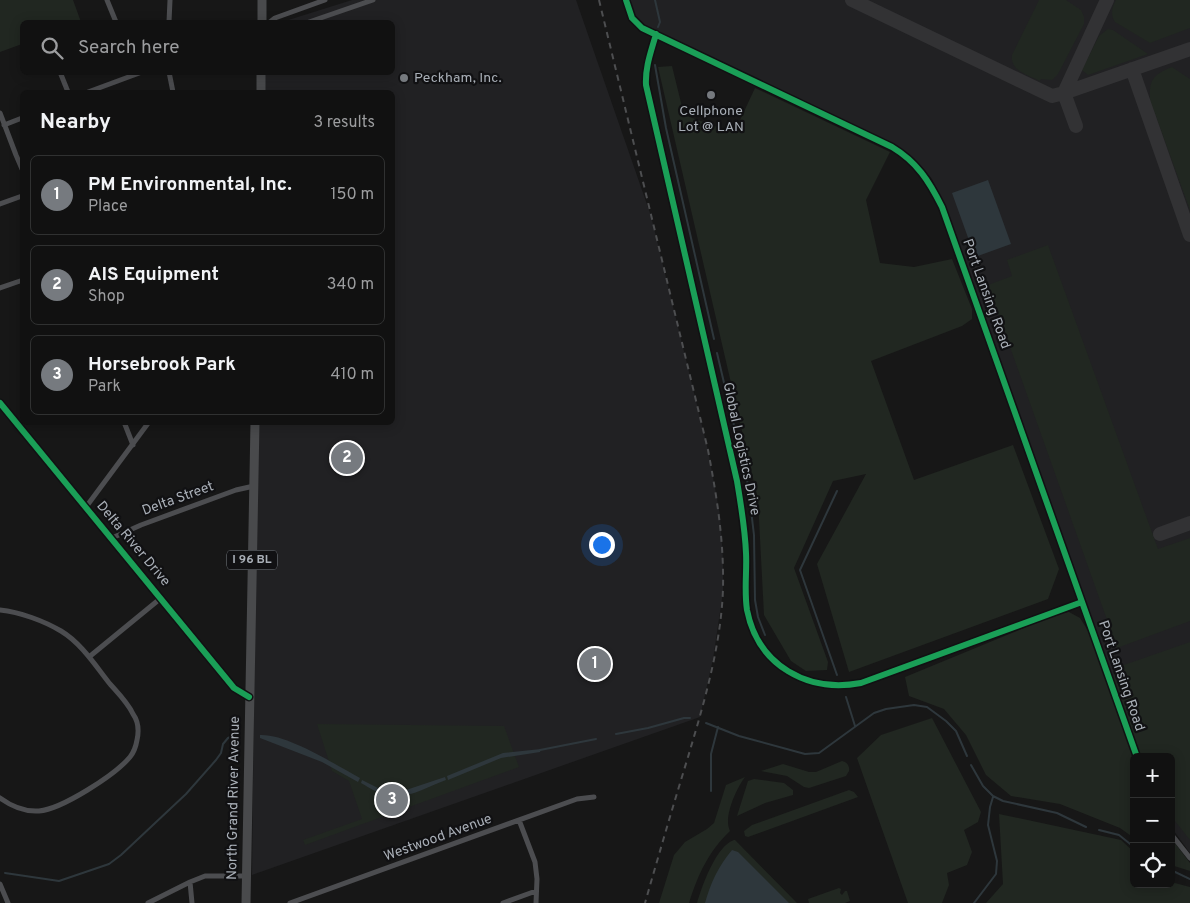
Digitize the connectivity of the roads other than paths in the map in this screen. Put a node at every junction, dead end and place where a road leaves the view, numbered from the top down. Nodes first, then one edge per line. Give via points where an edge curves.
1 (108, 0) edge
2 (170, 0) edge
3 (262, 0) edge
4 (326, 0) edge
5 (372, 0) edge
6 (626, 0) edge
7 (363, 2) edge
8 (115, 20) edge
9 (169, 20) edge
10 (262, 20) edge
11 (272, 20) edge
12 (314, 20) edge
13 (656, 34) junction
14 (61, 75) edge
15 (131, 75) edge
16 (170, 75) edge
17 (261, 75) edge
18 (67, 90) edge
19 (93, 90) edge
20 (173, 90) edge
21 (261, 90) edge
22 (0, 113) edge
23 (20, 119) edge
24 (4, 125) junction
25 (20, 164) edge
26 (20, 197) edge
27 (0, 204) edge
28 (20, 281) dead end
29 (0, 288) edge
30 (0, 403) edge
31 (3, 411) edge
32 (125, 425) edge
33 (147, 425) edge
34 (255, 425) edge
35 (133, 445) junction
36 (254, 486) junction
37 (86, 507) junction
38 (112, 538) junction
39 (161, 598) junction
40 (1082, 602) junction
41 (0, 610) edge
42 (89, 657) junction
43 (249, 697) junction
44 (1135, 753) edge
45 (594, 796) dead end
46 (0, 798) edge
47 (519, 820) junction
48 (1175, 839) edge
49 (1190, 858) edge
50 (247, 876) junction
51 (190, 882) junction
52 (0, 884) edge
53 (536, 891) junction
54 (8, 903) edge
55 (148, 903) edge
56 (192, 903) edge
57 (246, 903) edge
58 (290, 903) edge
59 (503, 903) edge
60 (536, 903) edge

1 - 8 street
2 - 9 street
3 - 10 main road
4 - 11 street
5 - 7 street
6 - 13 street, Port Lansing Road via 635,23
7 - 12 street
13 - 40 street, Port Lansing Road via 892,147 905,155 924,175 942,207
13 - 40 street, Global Logistics Drive via 645,73 646,86 740,495 747,609 758,641 769,656 808,681 834,686 862,683
14 - 18 street
15 - 19 street
16 - 20 street
17 - 21 main road
22 - 24 street
23 - 24 street
24 - 25 street
26 - 27 street
28 - 29 street
30 - 31 street, Delta River Drive
31 - 37 street, Delta River Drive
32 - 35 street
33 - 35 street
34 - 36 main road, North Grand River Avenue / I 96 BL
35 - 37 street
36 - 38 street, Delta Street via 141,524
36 - 43 main road, North Grand River Avenue / I 96 BL
37 - 38 street, Delta River Drive
38 - 39 street, Delta River Drive
39 - 42 street
39 - 43 street, Delta River Drive via 234,688
40 - 44 street, Port Lansing Road
41 - 42 street via 56,628 69,636
42 - 46 street via 134,714 138,738 133,752 112,772 50,809 32,811
43 - 50 main road, North Grand River Avenue / I 96 BL
45 - 47 street, Westwood Avenue via 576,799
47 - 53 street via 535,862
47 - 58 street, Westwood Avenue
48 - 49 street
50 - 51 street via 212,876
50 - 57 main road, North Grand River Avenue / I 96 BL
51 - 55 street
51 - 56 street
52 - 54 street
53 - 59 street
53 - 60 street

